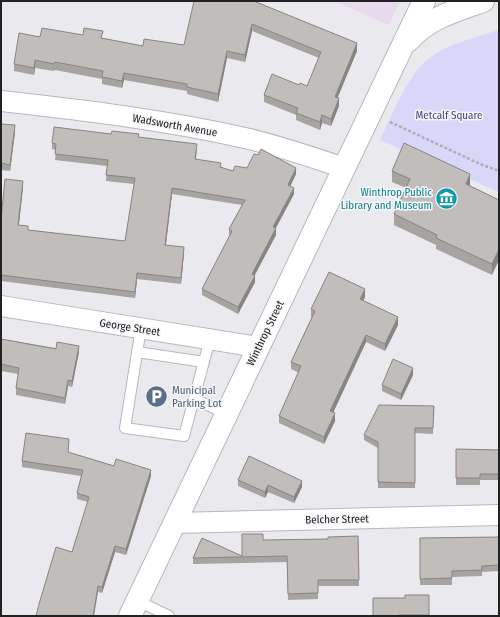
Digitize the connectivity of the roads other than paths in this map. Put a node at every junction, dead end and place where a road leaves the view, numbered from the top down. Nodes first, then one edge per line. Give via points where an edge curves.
1 (424, 1) edge
2 (483, 1) edge
3 (400, 51) junction
4 (1, 101) edge
5 (344, 168) junction
6 (1, 306) edge
7 (141, 328) junction
8 (210, 340) junction
9 (259, 347) junction
10 (137, 352) junction
11 (204, 362) junction
12 (194, 399) junction
13 (227, 414) junction
14 (499, 514) edge
15 (175, 523) junction
16 (134, 608) edge
17 (169, 616) edge

1 - 3 main road
2 - 3 main road via 430,22 416,32
3 - 5 main road, Winthrop Street
4 - 5 street, Wadsworth Avenue via 119,115 195,128 278,147
5 - 9 main road, Winthrop Street
6 - 7 street, George Street
7 - 8 street, George Street
7 - 10 lane
8 - 9 street, George Street
8 - 11 lane
9 - 13 main road, Winthrop Street
10 - 11 lane
10 - 12 lane via 126,428 184,436
11 - 12 lane
12 - 13 lane
13 - 15 main road, Winthrop Street
14 - 15 street, Belcher Street
15 - 16 main road, Winthrop Street
16 - 17 lane

